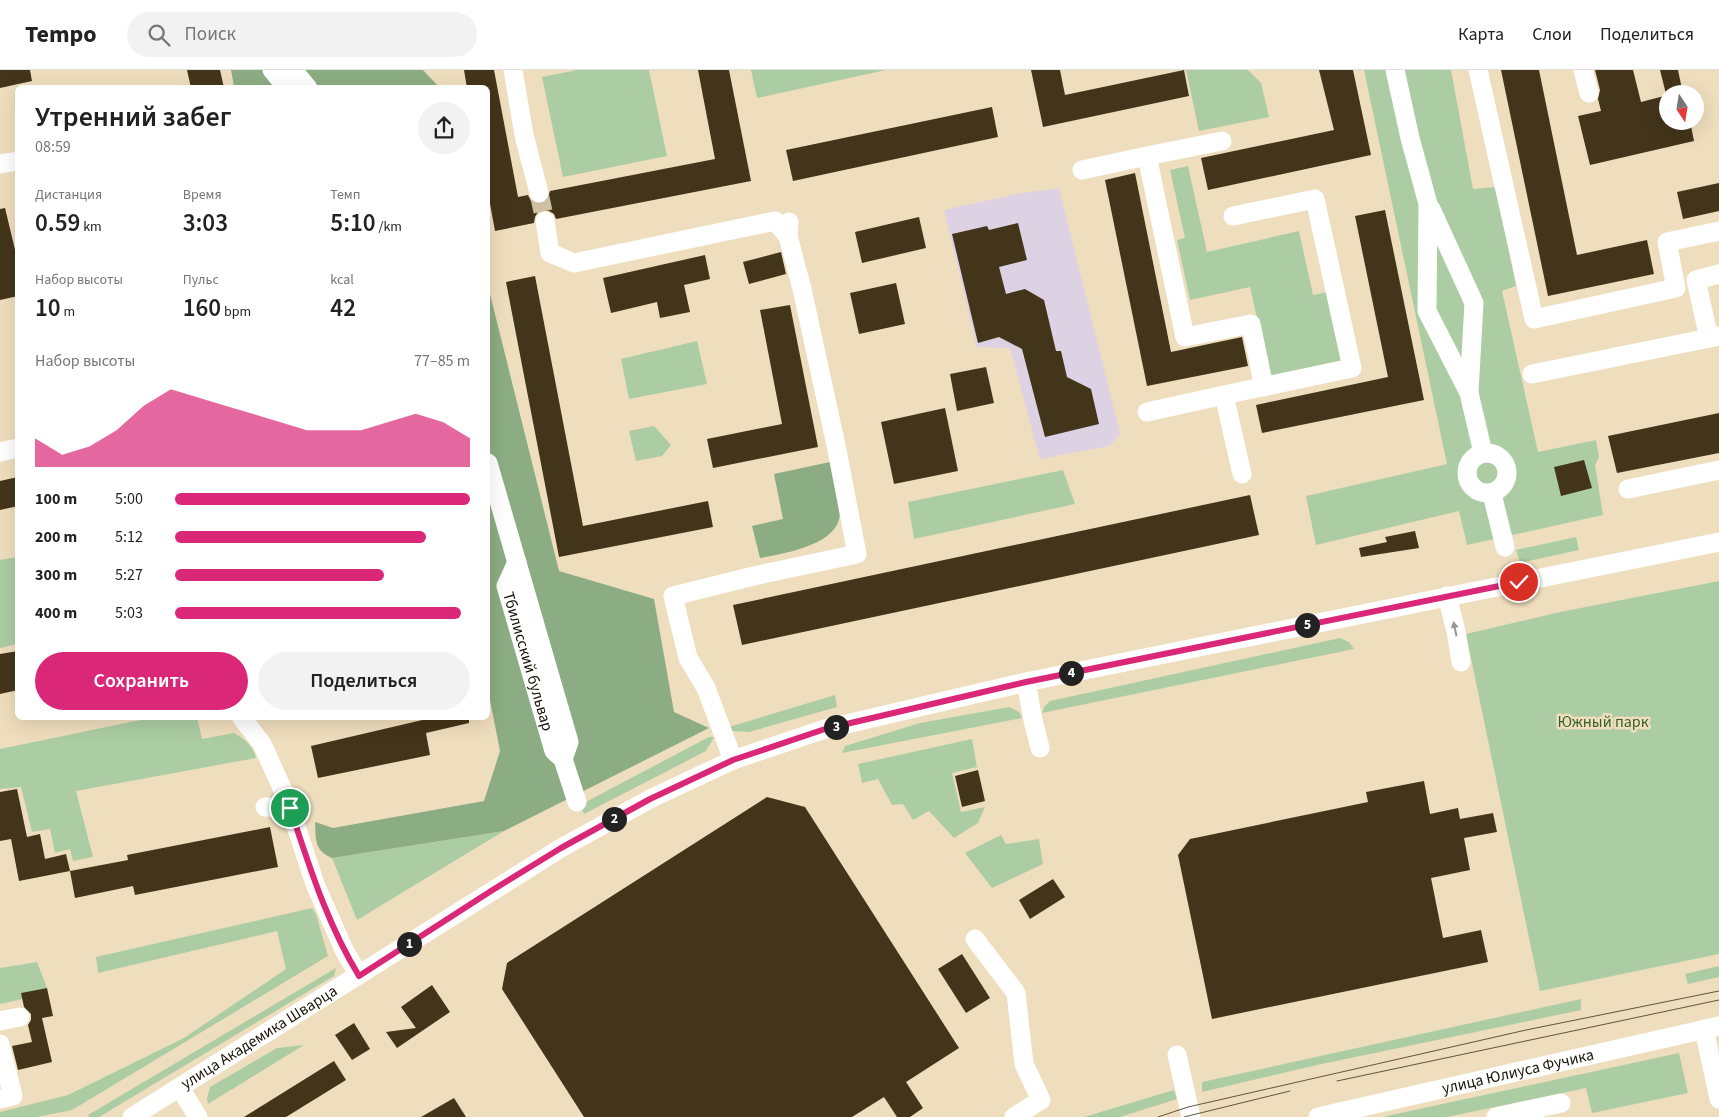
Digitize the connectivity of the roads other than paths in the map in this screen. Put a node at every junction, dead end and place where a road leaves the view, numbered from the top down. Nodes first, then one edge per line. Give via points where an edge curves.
1 (272, 70) edge
2 (293, 70) edge
3 (513, 70) edge
4 (1395, 70) edge
5 (1478, 70) edge
6 (1583, 70) edge
7 (284, 85) edge
8 (306, 85) edge
9 (1589, 93) dead end
10 (1222, 141) dead end
11 (1147, 156) junction
12 (15, 162) edge
13 (0, 164) edge
14 (1082, 170) dead end
15 (539, 193) tunnel mouth
16 (1428, 204) junction
17 (1234, 216) dead end
18 (545, 221) tunnel mouth
19 (1719, 231) edge
20 (1719, 274) edge
21 (1711, 313) edge
22 (1714, 337) edge
23 (1532, 374) dead end
24 (1264, 386) junction
25 (1469, 393) junction
26 (1224, 395) junction
27 (1147, 412) dead end
28 (15, 449) edge
29 (0, 452) edge
30 (1483, 453) junction
31 (490, 470) edge
32 (1719, 470) edge
33 (1242, 474) dead end
34 (1628, 489) dead end
35 (1492, 494) junction
36 (1719, 542) edge
37 (1505, 547) dead end
38 (1447, 596) junction
39 (1461, 662) dead end
40 (1026, 682) junction
41 (244, 720) edge
42 (1040, 748) dead end
43 (733, 760) junction
44 (577, 802) dead end
45 (265, 807) dead end
46 (290, 808) junction
47 (975, 939) dead end
48 (359, 976) junction
49 (20, 1017) dead end
50 (0, 1021) edge
51 (1711, 1027) edge
52 (0, 1044) edge
53 (1177, 1055) dead end
54 (180, 1088) junction
55 (0, 1098) edge
56 (1719, 1099) edge
57 (1560, 1104) dead end
58 (132, 1117) edge
59 (198, 1117) edge
60 (1014, 1117) edge
61 (1191, 1117) edge
62 (1318, 1117) edge
63 (1496, 1117) edge

1 - 7 street
2 - 8 street
3 - 15 street via 524,135
4 - 16 street
5 - 19 street via 1534,319 1676,288 1667,242
6 - 9 street
10 - 11 street
11 - 14 street
11 - 24 street via 1185,337 1251,324
12 - 13 street
16 - 25 street via 1427,311
16 - 25 street via 1474,303
17 - 24 street via 1315,199 1352,368
18 - 43 street via 550,253 574,264 775,221 788,229 857,554 672,596 688,658 706,688
20 - 21 street via 1696,280
21 - 22 street
22 - 23 street
24 - 26 street
25 - 30 street
26 - 27 street
26 - 33 street
28 - 29 street
30 - 35 street via 1499,456 1508,469 1505,485
30 - 35 street via 1470,462 1467,478 1476,491
31 - 44 street, Тбилисский бульвар via 569,742 563,759
32 - 34 street
35 - 37 street
36 - 38 street, улица Академика Шварца
39 -> 38 street
38 - 40 street, улица Академика Шварца
40 - 42 street
40 - 43 street, улица Академика Шварца via 825,729
41 - 46 street via 262,744
43 - 48 street, улица Академика Шварца via 650,799 561,848
45 - 46 street
46 - 48 street via 315,884
47 - 60 street via 1016,993 1024,1064 1041,1100
48 - 54 street, улица Академика Шварца
49 - 50 street
51 - 56 street
51 - 62 street, улица Юлиуса Фучика
52 - 55 street via 13,1096
53 - 61 street
54 - 58 street, улица Академика Шварца
54 - 59 street
57 - 63 street

